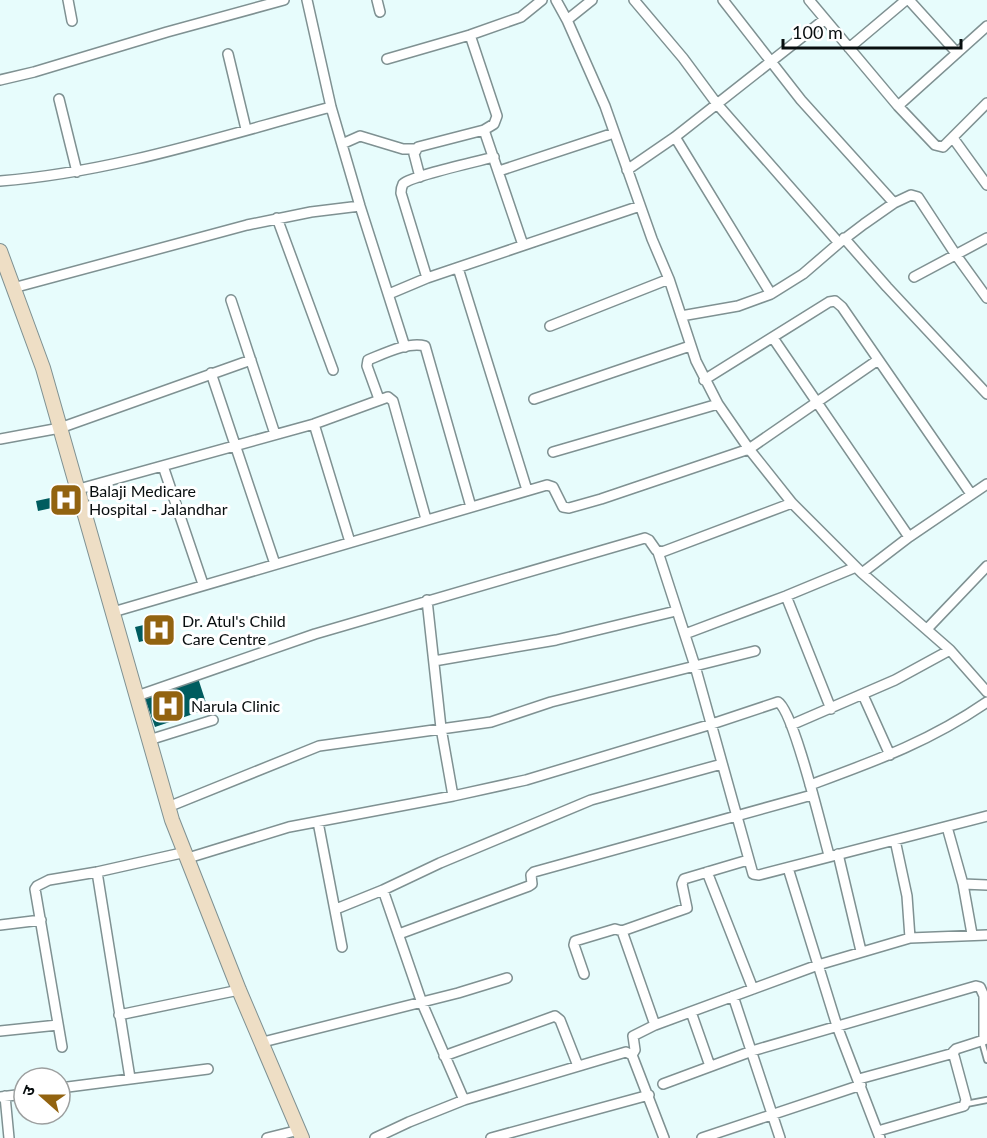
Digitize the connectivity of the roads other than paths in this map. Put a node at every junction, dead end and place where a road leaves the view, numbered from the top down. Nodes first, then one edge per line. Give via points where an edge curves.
1 (68, 0) edge
2 (284, 0) edge
3 (307, 0) edge
4 (377, 0) edge
5 (542, 0) edge
6 (555, 0) edge
7 (592, 0) edge
8 (634, 0) edge
9 (723, 0) edge
10 (809, 0) edge
11 (908, 0) edge
12 (380, 12) dead end
13 (825, 19) junction
14 (567, 20) junction
15 (72, 21) dead end
16 (987, 26) edge
17 (470, 35) junction
18 (849, 48) junction
19 (957, 53) junction
20 (228, 54) dead end
21 (387, 59) dead end
22 (771, 61) junction
23 (0, 80) edge
24 (59, 99) dead end
25 (987, 103) edge
26 (717, 104) junction
27 (331, 106) junction
28 (898, 106) junction
29 (246, 129) junction
30 (484, 130) junction
31 (614, 133) junction
32 (675, 137) junction
33 (953, 138) junction
34 (342, 144) junction
35 (416, 149) junction
36 (494, 157) junction
37 (627, 170) junction
38 (499, 171) junction
39 (77, 172) junction
40 (420, 177) junction
41 (0, 181) edge
42 (987, 185) edge
43 (894, 203) junction
44 (360, 206) junction
45 (640, 206) junction
46 (277, 218) junction
47 (987, 238) edge
48 (842, 240) junction
49 (523, 245) junction
50 (0, 251) edge
51 (956, 255) junction
52 (458, 268) junction
53 (914, 277) dead end
54 (427, 279) junction
55 (669, 279) junction
56 (13, 288) junction
57 (389, 294) junction
58 (771, 294) junction
59 (987, 298) edge
60 (231, 300) dead end
61 (681, 316) junction
62 (550, 326) dead end
63 (773, 338) junction
64 (690, 346) junction
65 (405, 347) junction
66 (251, 360) junction
67 (878, 360) junction
68 (333, 370) dead end
69 (211, 373) junction
70 (704, 380) junction
71 (987, 394) edge
72 (379, 399) junction
73 (534, 399) dead end
74 (816, 401) junction
75 (718, 404) junction
76 (314, 424) junction
77 (60, 428) junction
78 (275, 434) junction
79 (0, 439) edge
80 (236, 445) junction
81 (749, 449) junction
82 (553, 452) dead end
83 (163, 466) junction
84 (987, 484) edge
85 (79, 489) junction
86 (527, 490) junction
87 (971, 494) junction
88 (792, 503) junction
89 (471, 507) junction
90 (426, 519) junction
91 (909, 537) junction
92 (350, 542) junction
93 (658, 552) junction
94 (275, 564) junction
95 (987, 566) edge
96 (859, 570) junction
97 (203, 585) junction
98 (786, 596) junction
99 (427, 600) junction
100 (676, 611) junction
101 (113, 612) junction
102 (927, 628) junction
103 (685, 634) junction
104 (950, 650) junction
105 (755, 651) dead end
106 (434, 661) junction
107 (695, 666) junction
108 (987, 692) edge
109 (863, 695) junction
110 (137, 696) junction
111 (987, 702) edge
112 (831, 709) junction
113 (213, 720) dead end
114 (711, 724) junction
115 (791, 725) junction
116 (441, 728) junction
117 (149, 740) junction
118 (890, 755) junction
119 (722, 764) junction
120 (810, 785) junction
121 (812, 795) junction
122 (453, 796) junction
123 (168, 807) junction
124 (736, 815) junction
125 (987, 816) edge
126 (318, 822) junction
127 (947, 827) junction
128 (896, 840) junction
129 (187, 855) junction
130 (833, 855) junction
131 (748, 860) junction
132 (788, 868) junction
133 (97, 872) junction
134 (707, 872) junction
135 (963, 884) junction
136 (987, 885) edge
137 (383, 890) junction
138 (336, 909) junction
139 (41, 920) junction
140 (0, 925) edge
141 (622, 931) junction
142 (399, 934) junction
143 (972, 934) junction
144 (987, 935) edge
145 (910, 938) junction
146 (342, 947) dead end
147 (861, 951) junction
148 (818, 965) junction
149 (584, 974) dead end
150 (507, 978) dead end
151 (753, 988) junction
152 (239, 990) junction
153 (733, 996) junction
154 (986, 996) edge
155 (422, 1003) junction
156 (691, 1012) junction
157 (119, 1015) junction
158 (58, 1025) junction
159 (655, 1025) junction
160 (837, 1026) junction
161 (0, 1031) edge
162 (263, 1042) junction
163 (982, 1042) junction
164 (62, 1047) dead end
165 (752, 1051) junction
166 (954, 1053) junction
167 (632, 1055) junction
168 (444, 1056) junction
169 (987, 1060) edge
170 (578, 1066) junction
171 (710, 1066) junction
172 (208, 1069) dead end
173 (129, 1078) junction
174 (860, 1082) junction
175 (663, 1084) dead end
176 (72, 1086) edge
177 (649, 1095) junction
178 (2, 1097) edge
179 (464, 1100) junction
180 (987, 1100) edge
181 (966, 1104) junction
182 (772, 1113) junction
183 (301, 1134) edge
184 (879, 1135) edge
185 (9, 1138) edge
186 (267, 1138) edge
187 (375, 1138) edge
188 (491, 1138) edge
189 (664, 1138) edge
190 (702, 1138) edge
191 (780, 1138) edge

1 - 15 street
2 - 23 street
3 - 27 street
4 - 12 street
5 - 17 street via 521,17
6 - 14 street
7 - 14 street
8 - 26 street
9 - 22 street
10 - 13 street
11 - 18 street
11 - 19 street
13 - 18 street
13 - 22 street
14 - 31 street
16 - 19 street
17 - 21 street
17 - 30 street via 497,116 494,124
18 - 28 street
19 - 28 street
20 - 29 street
22 - 26 street
22 - 43 street
24 - 39 street
25 - 33 street
26 - 32 street
26 - 48 street
27 - 29 street
27 - 34 street
28 - 33 street via 935,145 943,147
29 - 39 street via 172,151
30 - 35 street
30 - 36 street
31 - 37 street
31 - 38 street
32 - 37 street
32 - 58 street
33 - 42 street
34 - 35 street via 360,136
34 - 44 street
35 - 40 street
36 - 38 street
36 - 40 street
37 - 45 street
38 - 49 street
39 - 41 street
40 - 54 street via 405,183 401,193
43 - 48 street
43 - 51 street via 911,195 918,197
44 - 46 street
44 - 57 street
45 - 49 street
45 - 55 street
46 - 56 street
46 - 68 street
47 - 51 street
48 - 58 street via 803,274
48 - 71 street
49 - 52 street
50 - 56 street
51 - 53 street
51 - 59 street
52 - 54 street
52 - 86 street
54 - 57 street
55 - 61 street
55 - 62 street
56 - 77 street
57 - 65 street
58 - 61 street via 738,306
60 - 66 street
61 - 64 street
63 - 67 street via 836,301
63 - 70 street
63 - 74 street
64 - 70 street
64 - 73 street
65 - 72 street via 366,362
65 - 89 street via 427,347
66 - 69 street
66 - 78 street
67 - 74 street
67 - 87 street
69 - 77 street
69 - 80 street
70 - 75 street
72 - 76 street
72 - 90 street via 388,397 393,401
74 - 81 street
74 - 91 street
75 - 81 street
75 - 82 street
76 - 78 street
76 - 92 street
77 - 79 street
77 - 85 street
78 - 80 street
80 - 83 street
80 - 94 street
81 - 86 street via 569,508 560,505 550,485
81 - 88 street
83 - 85 street
83 - 97 street
84 - 87 street
85 - 101 street
86 - 89 street
87 - 91 street
88 - 93 street
88 - 96 street
89 - 90 street
90 - 92 street
91 - 96 street
92 - 94 street
93 - 99 street via 645,538
93 - 100 street
94 - 97 street
95 - 102 street
96 - 98 street
96 - 102 street
97 - 101 street
98 - 103 street
98 - 112 street
99 - 106 street
99 - 110 street via 259,652
100 - 103 street
100 - 106 street via 556,640
101 - 110 street
102 - 104 street
103 - 107 street
104 - 108 street
104 - 109 street
105 - 107 street
106 - 116 street
107 - 114 street
107 - 116 street via 551,702 491,722
109 - 112 street
109 - 118 street
110 - 117 street
111 - 118 street via 938,733
112 - 115 street
113 - 117 street
114 - 115 street via 778,702
114 - 119 street
114 - 122 street via 525,780
115 - 120 street
116 - 122 street
116 - 123 street via 319,746
117 - 123 street
118 - 120 street
119 - 124 street
119 - 137 street via 591,800 440,862
120 - 121 street
121 - 124 street
121 - 130 street
122 - 126 street
123 - 129 street
124 - 131 street
124 - 142 street via 534,872 529,886
125 - 127 street
126 - 129 street
126 - 138 street
127 - 128 street
127 - 135 street
128 - 130 street
128 - 145 street
129 - 133 street
129 - 152 street
130 - 132 street
130 - 147 street
131 - 132 street via 755,875
131 - 134 street
132 - 148 street
133 - 139 street via 39,883 35,889
133 - 157 street
134 - 141 street via 683,880 688,906 685,909
134 - 151 street
135 - 136 street
135 - 143 street
137 - 138 street
137 - 142 street
138 - 146 street
139 - 140 street
139 - 158 street
141 - 149 street via 615,929 575,942
141 - 159 street
142 - 155 street
143 - 144 street
143 - 145 street
145 - 147 street
147 - 148 street
148 - 151 street
148 - 160 street
150 - 155 street
151 - 153 street
152 - 157 street
152 - 162 street
153 - 156 street
153 - 165 street
154 - 160 street via 976,986
154 - 163 street
155 - 162 street
155 - 168 street
156 - 159 street
156 - 171 street
157 - 173 street
158 - 161 street
158 - 164 street
159 - 167 street via 633,1036
160 - 165 street
160 - 174 street
162 - 183 street
163 - 166 street
163 - 169 lane
165 - 171 street
165 - 182 street
166 - 174 street
166 - 181 street
167 - 170 street via 623,1053
167 - 177 street
168 - 170 street via 555,1016
168 - 179 street
170 - 179 street
171 - 175 street
172 - 173 street
173 - 176 street
174 - 182 street
174 - 184 street
177 - 188 street
177 - 189 street
178 - 185 street
179 - 187 street
180 - 181 lane
181 - 184 street
182 - 190 street
182 - 191 street
183 - 186 street

